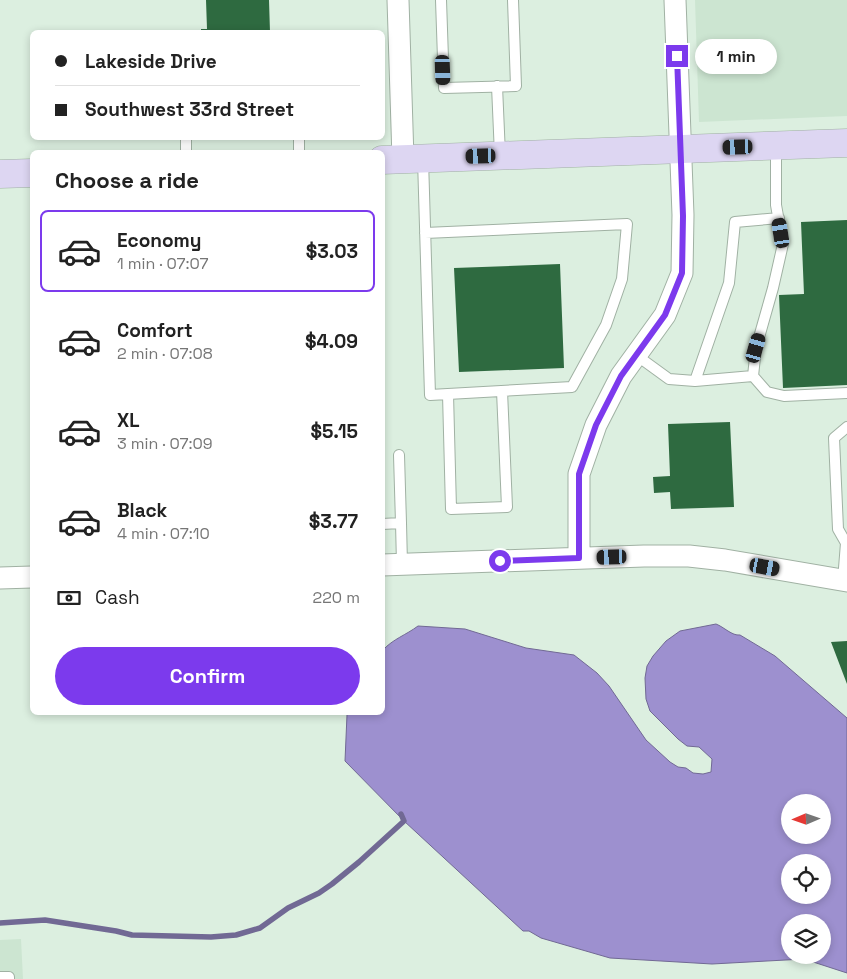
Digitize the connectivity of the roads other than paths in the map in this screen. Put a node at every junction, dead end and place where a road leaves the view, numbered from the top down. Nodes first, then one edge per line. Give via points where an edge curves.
1 (398, 0) edge
2 (441, 0) edge
3 (513, 0) edge
4 (675, 0) edge
5 (496, 86) junction
6 (847, 143) edge
7 (776, 146) junction
8 (680, 149) junction
9 (500, 156) junction
10 (403, 159) edge
11 (30, 173) edge
12 (0, 174) edge
13 (779, 218) junction
14 (425, 234) junction
15 (636, 355) junction
16 (752, 376) junction
17 (695, 381) junction
18 (502, 391) junction
19 (847, 393) edge
20 (448, 394) junction
21 (847, 427) edge
22 (400, 455) dead end
23 (400, 523) junction
24 (385, 524) edge
25 (847, 543) edge
26 (579, 558) junction
27 (392, 565) edge
28 (30, 577) edge
29 (0, 578) edge
30 (845, 581) edge
31 (0, 977) edge
32 (9, 979) edge

1 - 10 street
2 - 5 lane via 444,88
3 - 5 lane via 516,86
4 - 8 street
5 - 9 lane
6 - 7 main road
7 - 8 main road
7 - 13 lane
8 - 9 main road
8 - 15 street via 682,273 665,315
9 - 10 main road
10 - 14 lane
11 - 12 main road
13 - 16 lane via 783,244 756,348
13 - 17 lane via 735,222 729,283
14 - 18 lane via 627,224 622,279 606,325 572,386
14 - 20 lane via 430,395
15 - 17 lane via 669,379
15 - 26 street via 621,376 596,425 579,474
16 - 17 lane
16 - 19 lane via 767,392 784,396
18 - 20 lane
18 - 20 lane via 507,507 452,509
21 - 25 lane via 834,438 838,528
22 - 23 lane
23 - 24 lane
23 - 27 lane
25 - 30 lane
26 - 27 street
26 - 30 street via 689,556
28 - 29 street
31 - 32 lane

